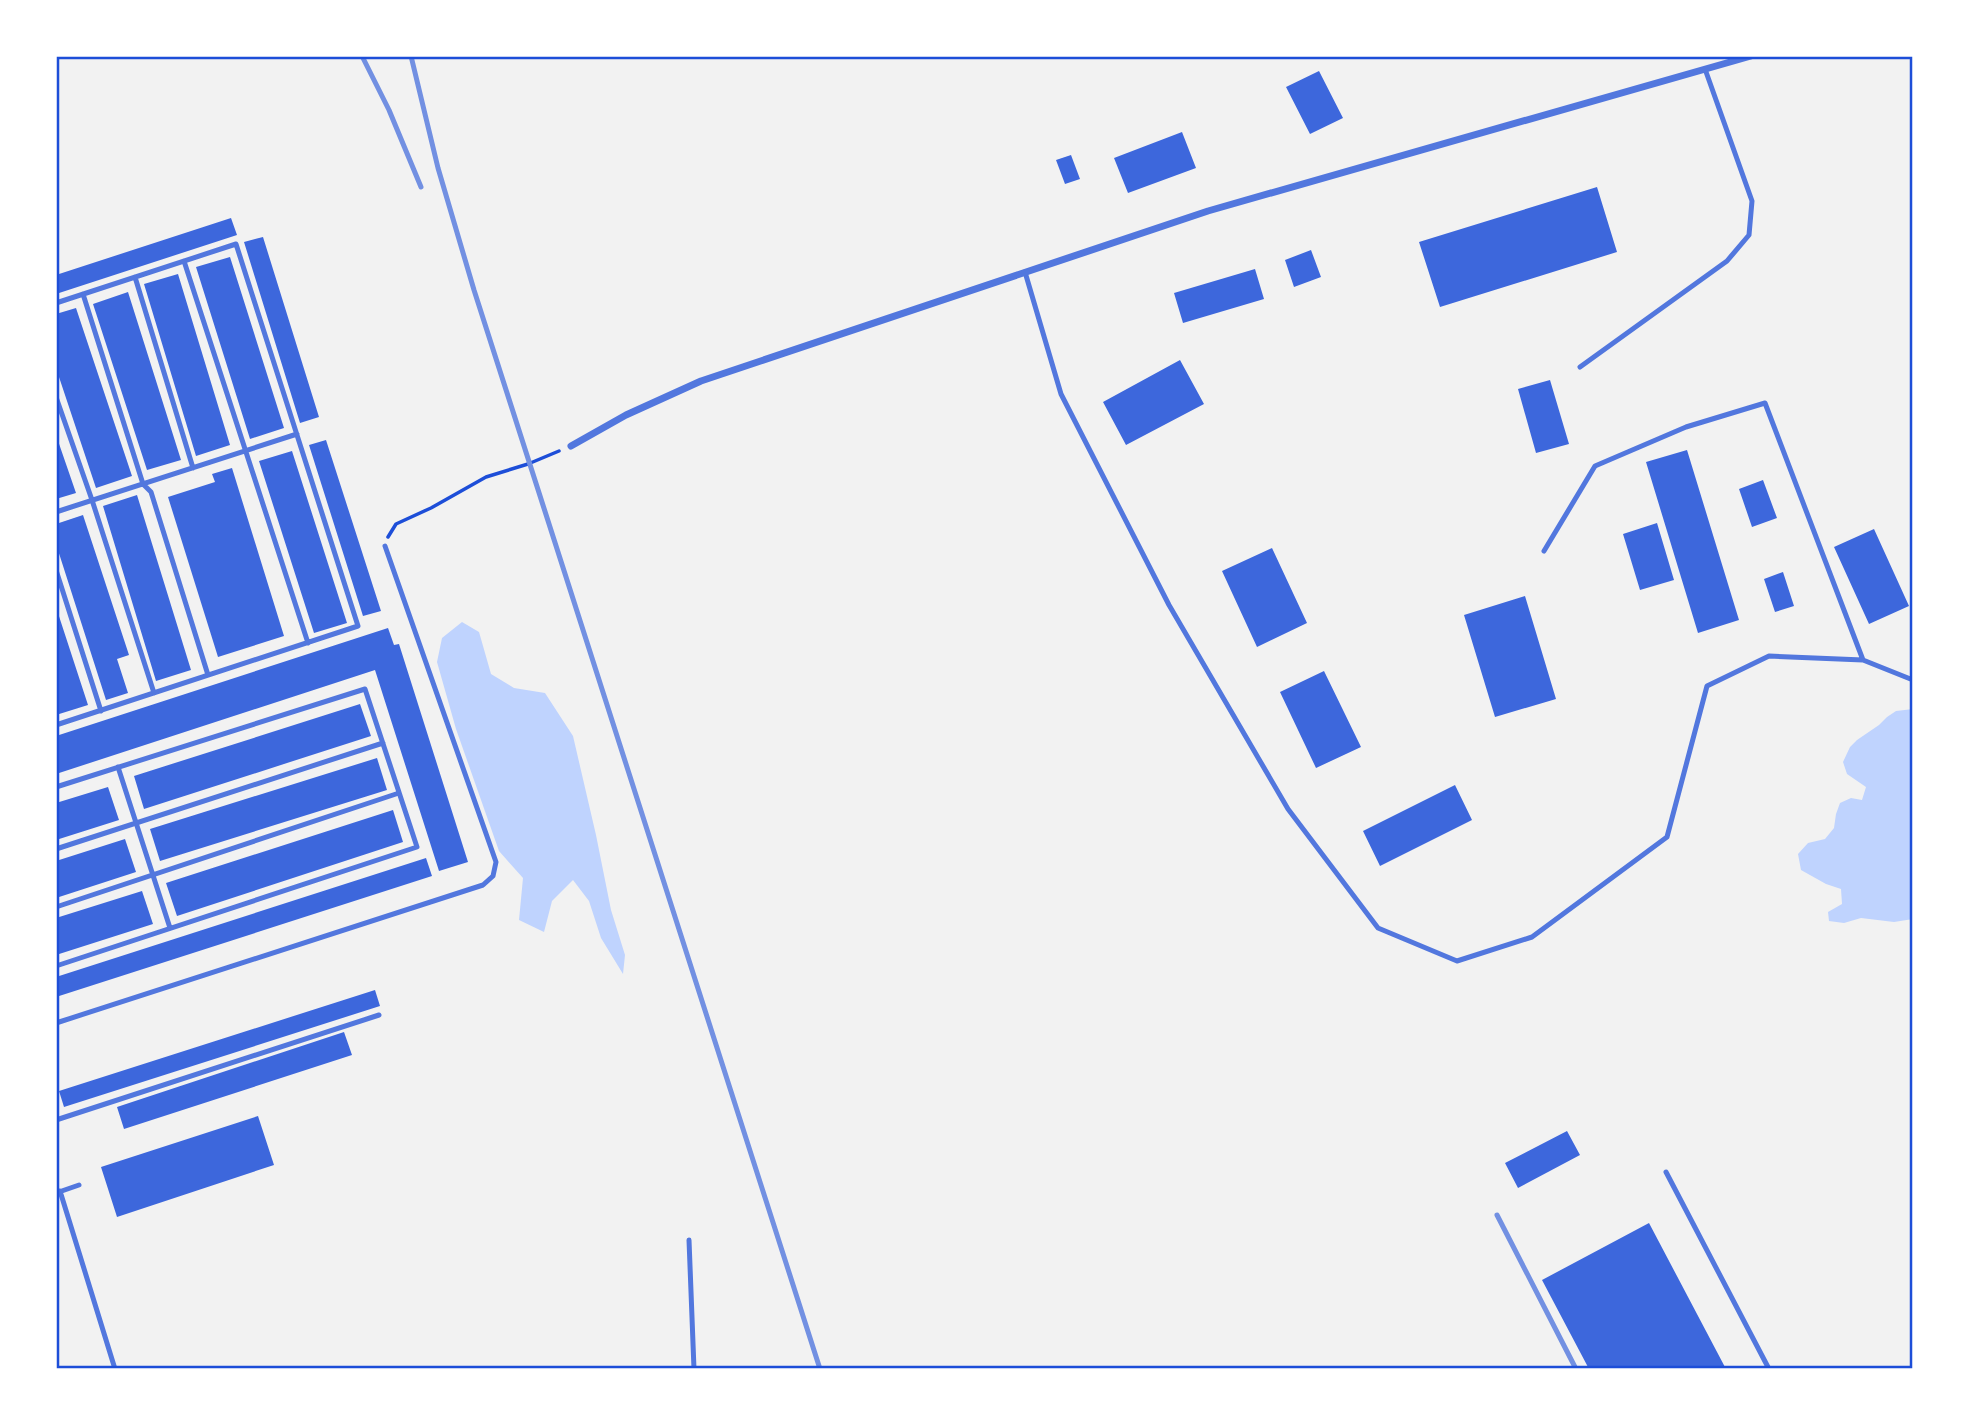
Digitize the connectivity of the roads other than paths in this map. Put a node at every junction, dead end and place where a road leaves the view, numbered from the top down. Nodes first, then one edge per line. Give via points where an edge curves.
1 (1751, 56) edge
2 (1705, 69) junction
3 (184, 261) junction
4 (1026, 272) junction
5 (135, 277) junction
6 (83, 294) junction
7 (56, 303) edge
8 (1580, 367) dead end
9 (56, 397) edge
10 (297, 434) junction
11 (571, 446) road end
12 (245, 451) junction
13 (193, 468) junction
14 (143, 484) junction
15 (92, 500) junction
16 (56, 512) edge
17 (385, 546) road end
18 (1544, 551) dead end
19 (56, 570) edge
20 (307, 643) junction
21 (1863, 660) junction
22 (208, 675) junction
23 (1913, 680) edge
24 (154, 693) junction
25 (101, 711) junction
26 (56, 725) edge
27 (383, 743) junction
28 (118, 767) junction
29 (56, 787) edge
30 (399, 793) junction
31 (136, 824) junction
32 (56, 849) edge
33 (153, 875) junction
34 (56, 907) edge
35 (170, 928) junction
36 (56, 966) edge
37 (379, 1015) dead end
38 (56, 1023) edge
39 (56, 1120) edge
40 (1666, 1172) dead end
41 (79, 1185) dead end
42 (58, 1192) edge
43 (690, 1240) dead end
44 (115, 1369) edge
45 (694, 1369) edge
46 (1769, 1369) edge

1 - 2 street
2 - 4 street via 1208,211
2 - 8 lane via 1752,201 1749,235 1727,261
3 - 5 lane
3 - 10 lane via 236,244
3 - 12 lane
4 - 11 street via 701,381
4 - 21 lane via 1061,394 1169,605 1289,809 1378,928 1457,961 1532,937 1667,837 1707,686 1769,656
5 - 6 lane
5 - 13 lane
6 - 7 lane
6 - 14 lane
9 - 15 lane
10 - 12 lane
10 - 20 lane via 358,626
12 - 13 lane
12 - 20 lane
13 - 14 lane
14 - 15 lane
14 - 22 lane via 150,492
15 - 16 lane
15 - 24 lane
17 - 38 lane via 496,862 493,876 483,885
18 - 21 lane via 1595,466 1686,427 1765,403
19 - 25 lane
20 - 22 lane
21 - 23 lane
22 - 24 lane
24 - 25 lane
25 - 26 lane
27 - 28 lane via 365,689
27 - 30 lane
27 - 31 lane
28 - 29 lane
28 - 31 lane
30 - 33 lane
30 - 35 lane via 416,847
31 - 32 lane
31 - 33 lane
33 - 34 lane
33 - 35 lane
35 - 36 lane
37 - 39 lane
40 - 46 lane
41 - 42 lane
42 - 44 lane
43 - 45 lane

